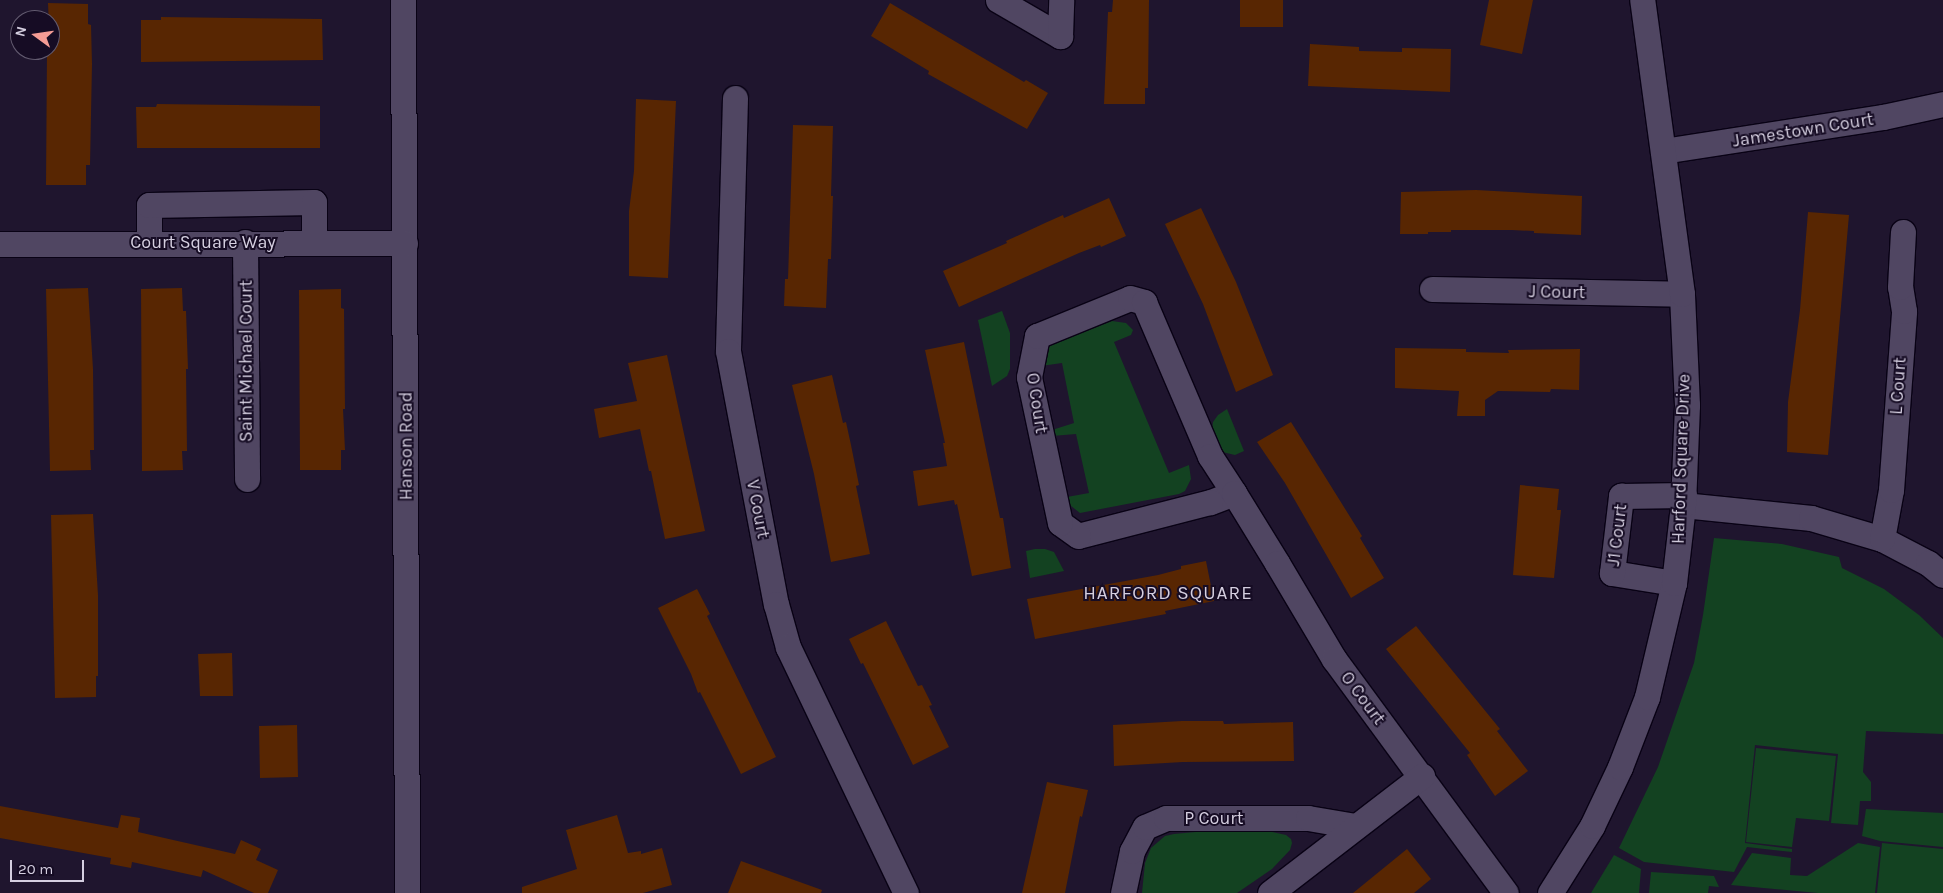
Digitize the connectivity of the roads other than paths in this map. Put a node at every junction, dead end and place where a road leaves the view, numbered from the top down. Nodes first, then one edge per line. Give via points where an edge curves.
1 (403, 0) edge
2 (998, 0) edge
3 (1061, 0) edge
4 (1642, 0) edge
5 (735, 98) dead end
6 (1943, 104) edge
7 (1663, 151) junction
8 (1903, 232) dead end
9 (149, 242) junction
10 (245, 242) junction
11 (314, 242) junction
12 (406, 243) junction
13 (0, 244) edge
14 (1432, 289) dead end
15 (1682, 294) junction
16 (247, 479) dead end
17 (1234, 493) junction
18 (1684, 500) junction
19 (1882, 539) junction
20 (1943, 575) edge
21 (1674, 584) junction
22 (1422, 776) junction
23 (1355, 826) junction
24 (406, 893) edge
25 (906, 893) edge
26 (1123, 893) edge
27 (1270, 893) edge
28 (1506, 893) edge
29 (1550, 893) edge

1 - 12 street, Hanson Road
2 - 3 street via 1060,36
4 - 7 street, Harford Square Drive
5 - 25 street, V Court via 728,351 776,604 788,647
6 - 7 street, Jamestown Court via 1883,117
7 - 15 street, Harford Square Drive
8 - 19 street, L Court via 1900,287 1903,321 1891,490
9 - 10 street, Court Square Way
9 - 11 street via 149,205 314,202
9 - 13 street, Court Square Way
10 - 11 street, Court Square Way
10 - 16 street, Saint Michael Court
11 - 12 street, Court Square Way
12 - 24 street, Hanson Road
14 - 15 street, J Court
15 - 18 street, Harford Square Drive via 1687,405
17 - 17 street, O Court via 1210,456 1144,302 1130,298 1037,336 1029,377 1060,523 1078,536
17 - 22 street, O Court via 1334,659
18 - 19 street via 1811,518
18 - 21 street, Harford Square Drive
18 - 21 street, J1 Court via 1621,496 1612,574
19 - 20 street via 1928,563
21 - 29 street, Harford Square Drive via 1647,697 1620,767 1592,826
22 - 23 street
22 - 28 street, O Court
23 - 26 street, P Court via 1308,818 1166,818 1145,827 1132,851
23 - 27 street

